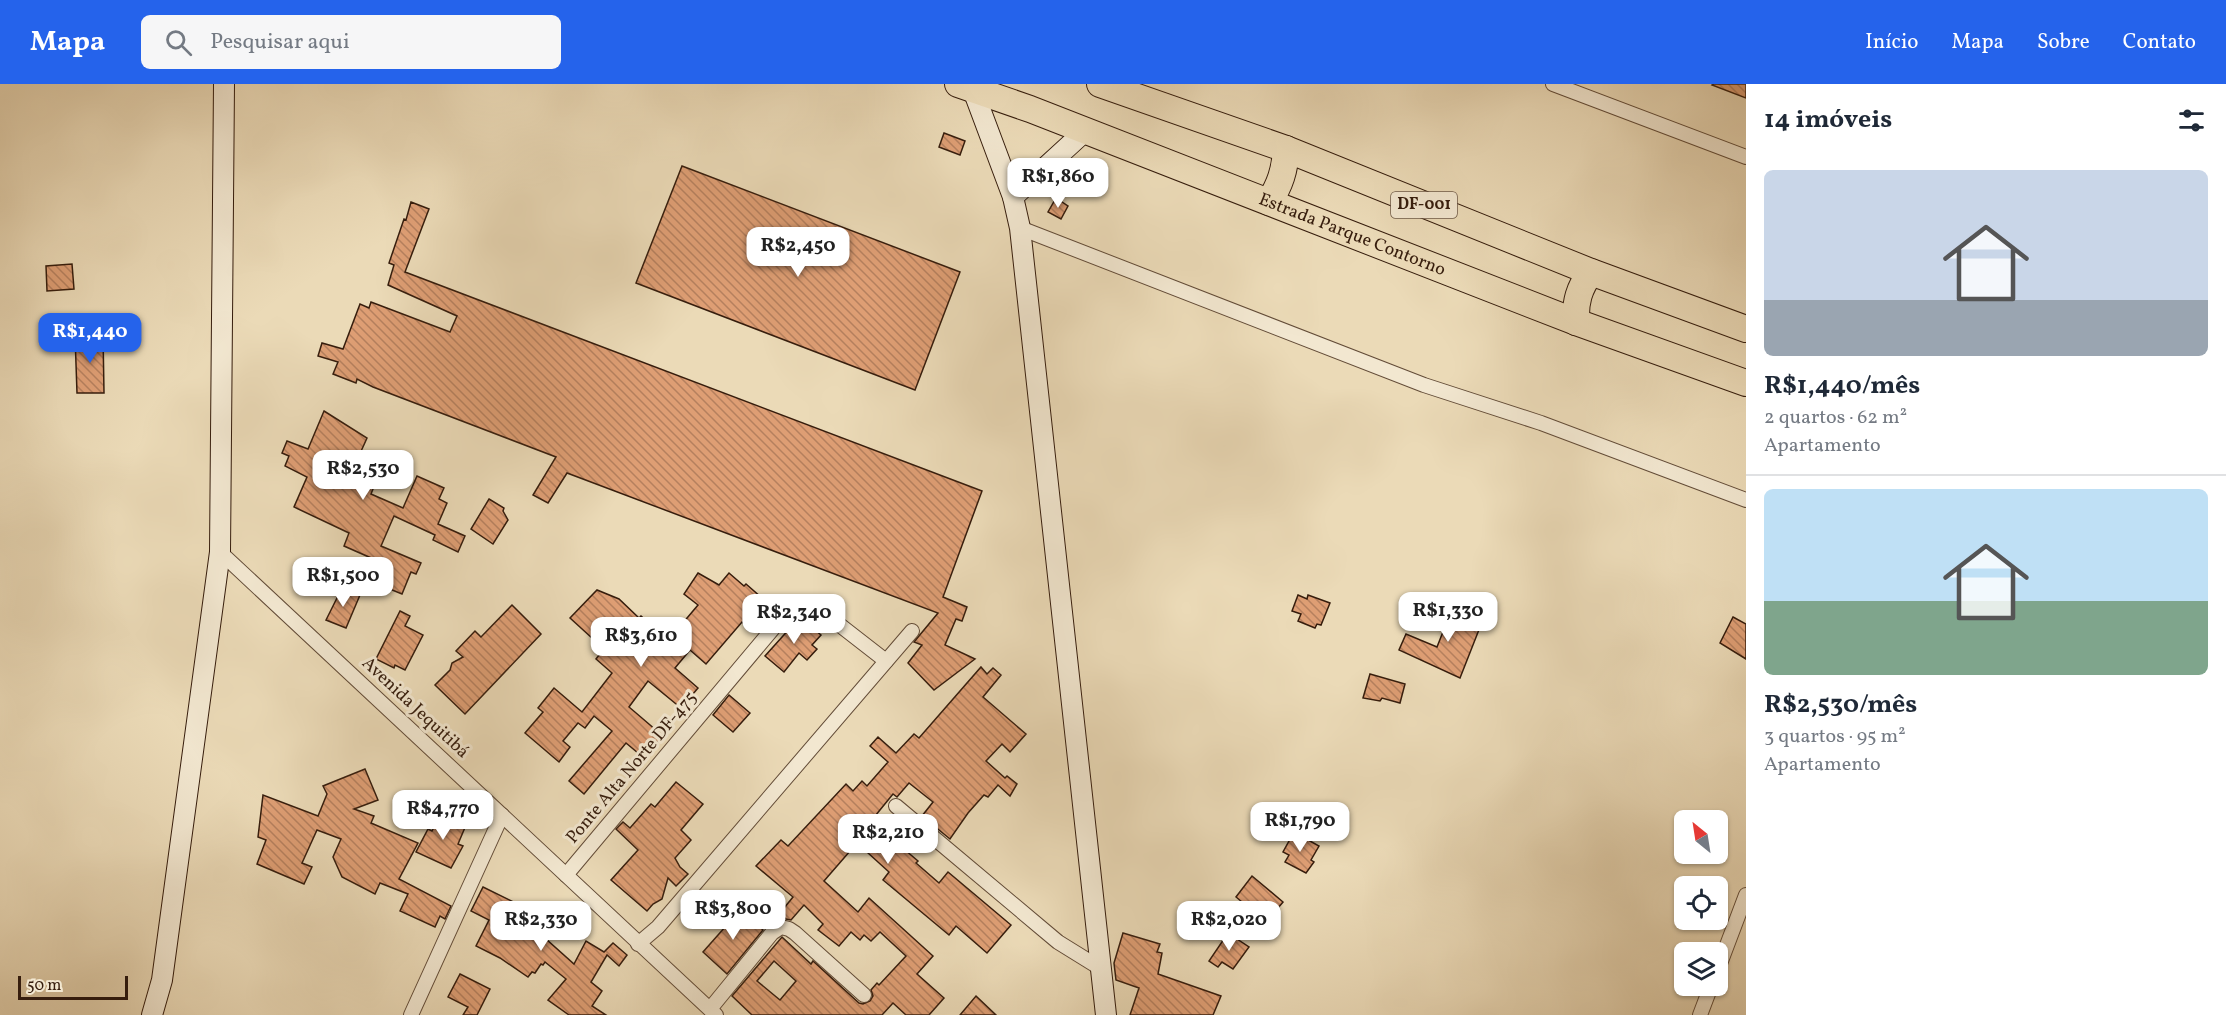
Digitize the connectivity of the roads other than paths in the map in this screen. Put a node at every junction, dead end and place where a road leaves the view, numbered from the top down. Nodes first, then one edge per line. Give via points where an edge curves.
1 (224, 84) edge
2 (1100, 84) edge
3 (1553, 84) edge
4 (966, 87) edge
5 (1084, 132) junction
6 (1286, 149) junction
7 (1746, 157) edge
8 (1012, 197) junction
9 (1269, 202) junction
10 (1020, 228) junction
11 (1591, 272) junction
12 (1575, 322) junction
13 (1746, 329) edge
14 (1746, 383) edge
15 (1746, 500) edge
16 (220, 552) junction
17 (912, 631) dead end
18 (886, 661) junction
19 (896, 806) dead end
20 (502, 815) junction
21 (566, 875) junction
22 (1746, 895) edge
23 (1728, 943) edge
24 (638, 944) junction
25 (1100, 968) junction
26 (864, 995) dead end
27 (1707, 996) edge
28 (713, 1012) edge
29 (152, 1015) edge
30 (411, 1015) edge
31 (1106, 1015) edge
32 (1700, 1015) edge

1 - 16 street
2 - 6 highway, DF-001
3 - 7 street
4 - 5 highway, Estrada Parque Contorno
4 - 8 street
5 - 8 street
5 - 9 highway, Estrada Parque Contorno
6 - 9 highway via 1285,168
6 - 11 highway, DF-001
8 - 10 street
9 - 12 highway, Estrada Parque Contorno
10 - 15 street via 1424,385 1541,423
10 - 25 street
11 - 12 highway via 1578,295
11 - 13 highway, DF-001
12 - 14 highway, Estrada Parque Contorno
16 - 20 street, Avenida Jequitibá
16 - 29 street via 162,980
17 - 18 street
18 - 21 street, Ponte Alta Norte DF-475 via 814,605 795,606
18 - 24 street via 658,927
19 - 25 street via 1058,942
20 - 21 street, Avenida Jequitibá
20 - 30 street
21 - 24 street, Avenida Jequitibá
22 - 23 street
24 - 28 street, Avenida Jequitibá
25 - 31 street
26 - 28 street via 795,933 781,927 772,933
27 - 32 street

